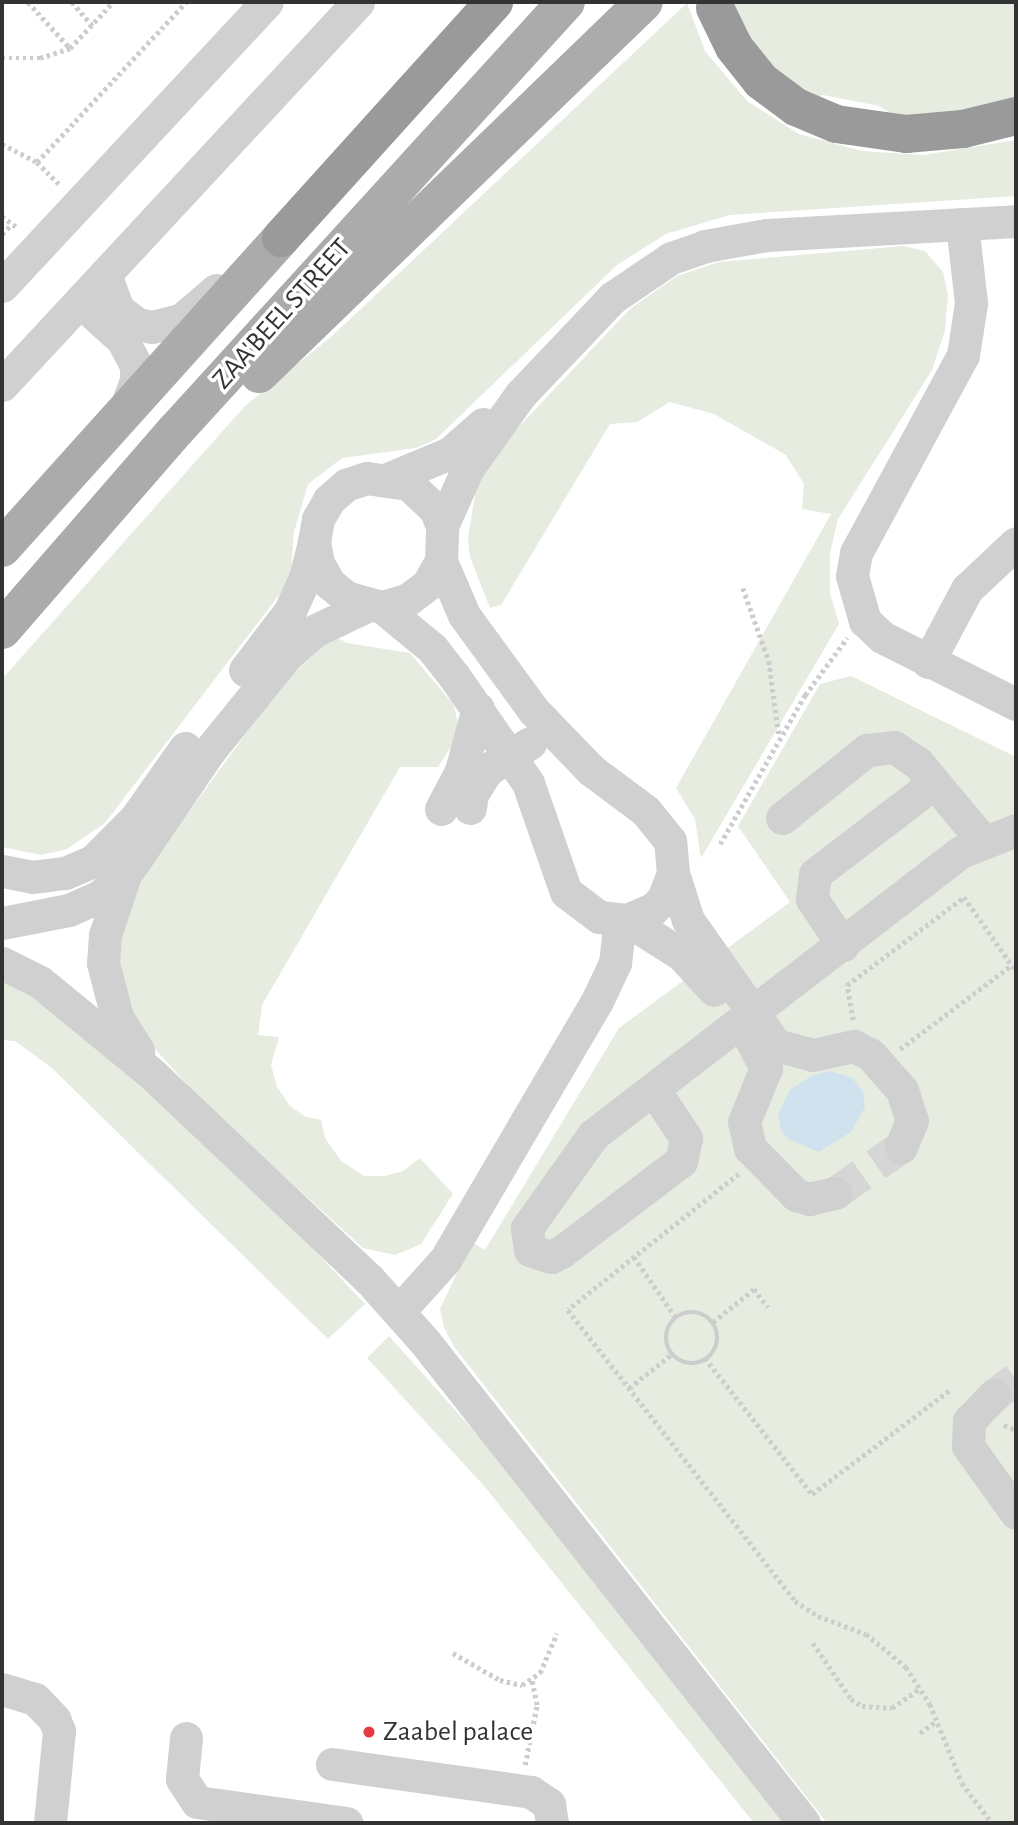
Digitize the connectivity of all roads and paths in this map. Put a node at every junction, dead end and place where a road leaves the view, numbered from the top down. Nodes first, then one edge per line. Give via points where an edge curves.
1 (28, 2) edge
2 (72, 2) edge
3 (113, 2) edge
4 (186, 2) edge
5 (267, 2) edge
6 (358, 2) edge
7 (494, 2) edge
8 (566, 2) edge
9 (644, 2) edge
10 (715, 8) dead end
11 (93, 26) junction
12 (70, 48) junction
13 (2, 58) edge
14 (1016, 116) edge
15 (2, 144) edge
16 (37, 162) junction
17 (79, 205) junction
18 (1016, 221) edge
19 (12, 224) dead end
20 (962, 224) junction
21 (2, 234) edge
22 (281, 238) junction
23 (105, 274) junction
24 (2, 286) edge
25 (77, 305) junction
26 (2, 385) edge
27 (520, 395) junction
28 (124, 415) junction
29 (390, 478) junction
30 (442, 526) junction
31 (94, 528) junction
32 (314, 541) junction
33 (1016, 542) edge
34 (2, 548) edge
35 (441, 561) junction
36 (743, 588) dead end
37 (374, 606) junction
38 (865, 621) junction
39 (2, 630) edge
40 (928, 662) junction
41 (1016, 704) edge
42 (478, 708) junction
43 (550, 729) junction
44 (779, 737) junction
45 (512, 755) junction
46 (934, 783) junction
47 (782, 818) dead end
48 (1016, 830) edge
49 (983, 841) junction
50 (720, 844) dead end
51 (2, 871) edge
52 (673, 873) junction
53 (125, 875) junction
54 (624, 920) junction
55 (2, 922) edge
56 (843, 945) junction
57 (691, 947) junction
58 (2, 963) edge
59 (1012, 965) junction
60 (1016, 971) edge
61 (747, 1018) junction
62 (867, 1055) junction
63 (152, 1074) junction
64 (654, 1090) junction
65 (901, 1147) tunnel mouth
66 (759, 1159) junction
67 (835, 1193) tunnel mouth
68 (634, 1257) junction
69 (768, 1307) dead end
70 (399, 1311) junction
71 (677, 1319) junction
72 (713, 1322) junction
73 (672, 1354) junction
74 (705, 1358) junction
75 (629, 1388) junction
76 (950, 1390) dead end
77 (994, 1395) tunnel mouth
78 (1015, 1507) edge
79 (557, 1633) dead end
80 (813, 1643) dead end
81 (453, 1653) dead end
82 (532, 1681) junction
83 (921, 1688) junction
84 (2, 1689) edge
85 (936, 1721) junction
86 (920, 1733) dead end
87 (186, 1738) dead end
88 (332, 1765) dead end
89 (520, 1790) junction
90 (196, 1813) edge
91 (273, 1818) edge
92 (50, 1823) edge
93 (347, 1823) edge
94 (552, 1823) edge
95 (804, 1823) edge
96 (992, 1823) edge

1 - 12 path
2 - 11 path
3 - 11 path
4 - 16 path
5 - 17 street
6 - 23 street
7 - 22 highway
8 - 31 main road, ZAA'BEEL STREET via 176,430
9 - 31 main road via 160,472
10 - 14 highway via 746,65 796,107 836,124 906,134 963,129
11 - 12 path
12 - 13 path via 40,58
15 - 16 path
16 - 17 path
17 - 24 street
18 - 20 street
19 - 21 path
20 - 27 street via 767,235 705,246 671,258 612,298
20 - 38 street via 971,303 963,355 954,380 856,553 852,576
22 - 23 street via 193,311 167,326 144,325 126,317 112,299
22 - 28 main road, ZAA'BEEL STREET
23 - 25 street
25 - 26 street
25 - 28 street via 103,320 131,351 136,380
27 - 29 street via 450,453
27 - 30 street via 468,468
28 - 34 main road, ZAA'BEEL STREET
29 - 30 street via 423,494
29 - 32 street via 367,478 346,485 323,510
30 - 35 street
31 - 39 main road, ZAA'BEEL STREET
32 - 37 street via 318,563 329,583 346,597
32 - 51 street via 305,578 280,627 114,842 93,861 65,873 32,877
33 - 40 street via 967,590
35 - 37 street via 418,592
35 - 43 street via 479,640
36 - 44 path via 769,660
37 - 42 street via 432,648
37 - 53 street via 316,630 287,655 210,750
38 - 40 street via 882,637
38 - 44 path via 822,667
40 - 41 street
42 - 45 street
42 - 45 street via 455,808 478,781
43 - 45 street
43 - 52 street via 660,825 670,841
44 - 50 path
45 - 54 street via 532,794 555,873 566,891 599,917
46 - 47 street via 907,754 880,746 855,757
46 - 49 street
46 - 56 street via 815,874 812,899
48 - 49 street
49 - 56 street via 961,852
52 - 54 street via 658,904
52 - 57 street
53 - 55 street via 100,896 69,910
53 - 63 street via 105,935 103,963 117,1017
54 - 57 street
54 - 70 street via 615,963 597,1001 445,1260
56 - 61 street
57 - 61 street
58 - 63 street via 59,996
59 - 60 path
59 - 62 path
59 - 62 path via 964,897 847,985
61 - 62 street via 776,1045 792,1053
61 - 64 street
61 - 66 street via 766,1068 744,1122 745,1136
62 - 65 street via 910,1104 912,1120
63 - 70 street
64 - 64 street via 580,1148 527,1228 530,1250 551,1257 561,1252 681,1161 686,1138
66 - 67 street via 796,1195 809,1199
66 - 68 path
68 - 71 path
68 - 75 path via 568,1310
69 - 72 path via 754,1289
70 - 95 street
71 - 72 path via 689,1311 706,1313
71 - 73 path via 667,1326 664,1343
72 - 74 path via 720,1332 717,1350
73 - 74 path via 678,1362 696,1365
73 - 75 path
74 - 76 path via 812,1494
75 - 83 path via 795,1601 818,1616 866,1634 897,1658
77 - 78 street via 975,1410 966,1434 974,1457
79 - 82 path
80 - 83 path via 851,1699 862,1706 892,1708
81 - 82 path via 489,1678 522,1685
82 - 89 path via 537,1705
83 - 85 path
84 - 92 street via 35,1699 54,1718 59,1731
85 - 86 path
85 - 96 path via 962,1783
87 - 90 street via 182,1779
88 - 89 street
89 - 94 street via 541,1796 549,1804
90 - 91 street
91 - 93 street

